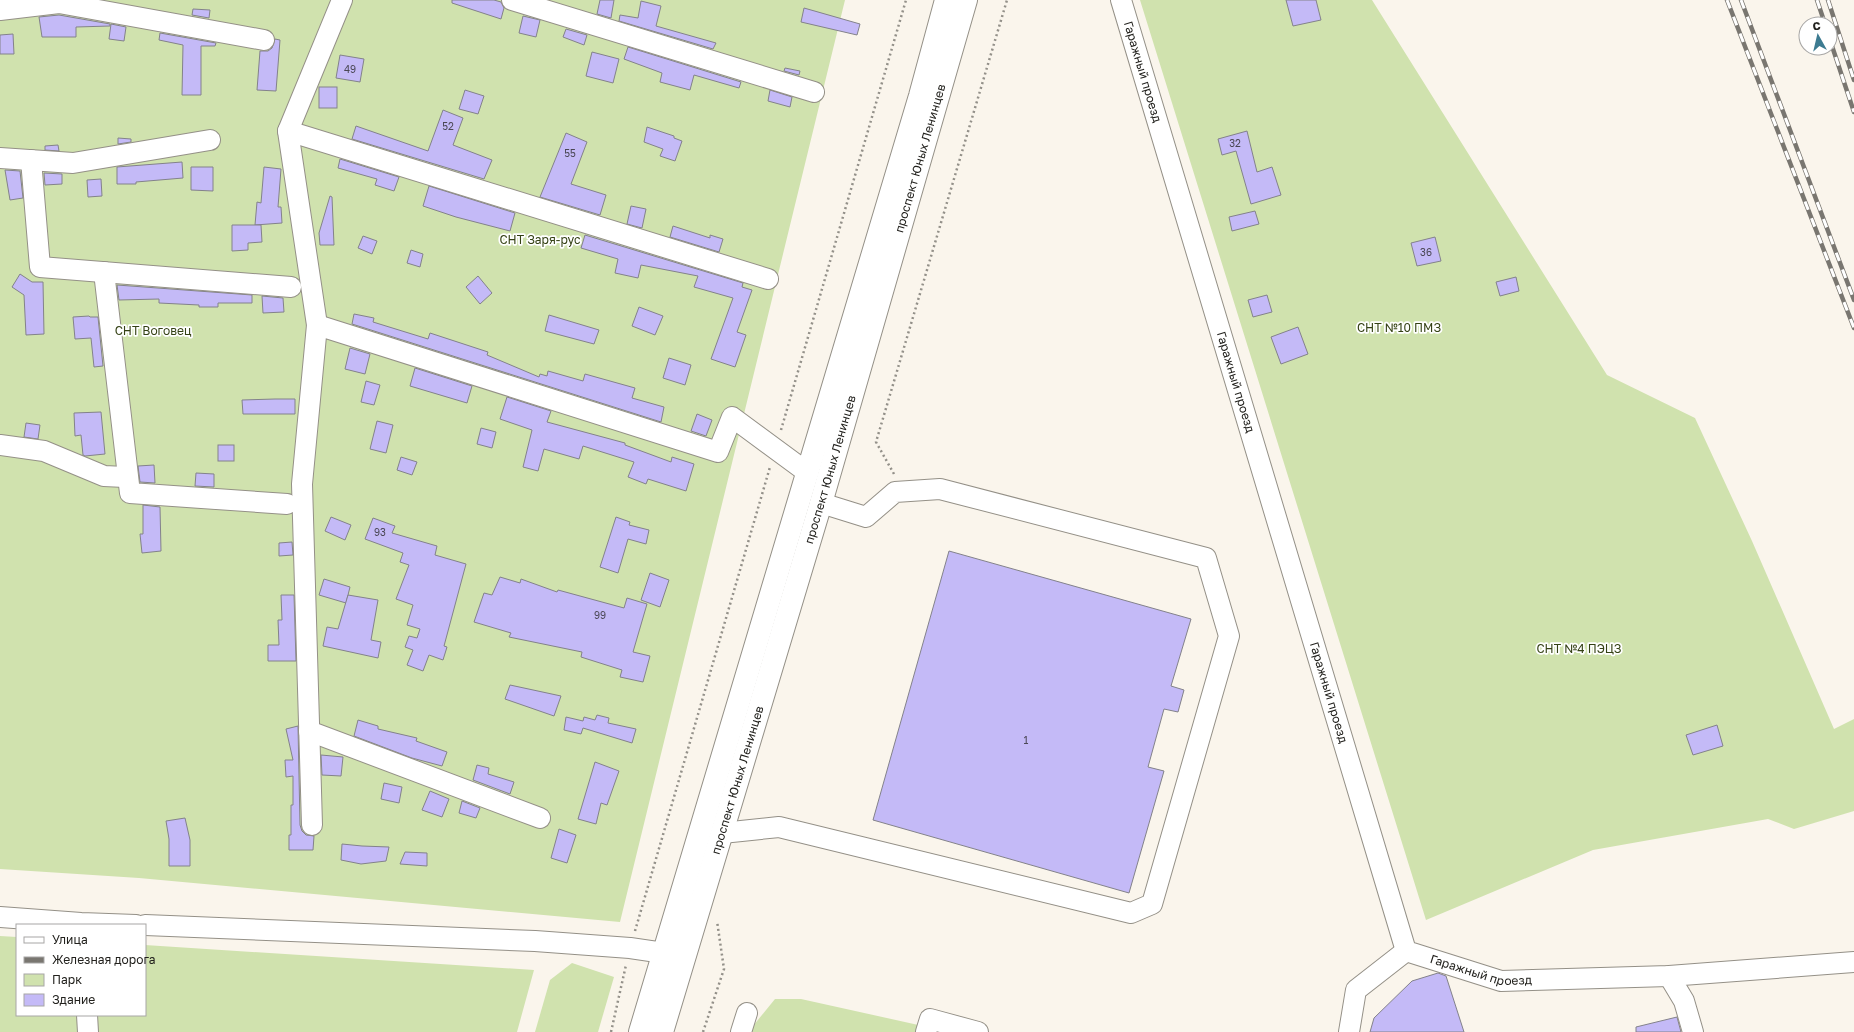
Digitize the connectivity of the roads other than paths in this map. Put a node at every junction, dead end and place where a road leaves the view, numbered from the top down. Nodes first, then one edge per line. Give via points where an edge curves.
1 (342, 0) edge
2 (512, 0) edge
3 (946, 0) edge
4 (966, 0) edge
5 (1120, 0) edge
6 (0, 10) edge
7 (264, 40) dead end
8 (814, 92) dead end
9 (288, 131) junction
10 (210, 140) dead end
11 (0, 158) edge
12 (31, 160) junction
13 (104, 272) junction
14 (768, 279) dead end
15 (291, 286) dead end
16 (317, 325) junction
17 (0, 444) edge
18 (808, 472) junction
19 (125, 477) dead end
20 (821, 503) junction
21 (287, 504) dead end
22 (309, 731) junction
23 (540, 818) dead end
24 (312, 825) dead end
25 (722, 833) junction
26 (0, 917) edge
27 (81, 924) edge
28 (146, 925) edge
29 (1406, 951) junction
30 (664, 953) junction
31 (1854, 962) edge
32 (1669, 976) junction
33 (747, 1013) dead end
34 (86, 1016) edge
35 (88, 1032) edge
36 (640, 1032) edge
37 (662, 1032) edge
38 (741, 1032) edge
39 (926, 1032) edge
40 (978, 1032) edge
41 (1349, 1032) edge
42 (1693, 1032) edge

1 - 9 street
2 - 8 street
3 - 18 main road, проспект Юных Ленинцев
4 - 20 main road, проспект Юных Ленинцев
5 - 29 street, Гаражный проезд
6 - 7 street via 59,3
9 - 14 street
9 - 16 street
10 - 12 street via 73,163
11 - 12 street
12 - 13 street via 40,267
13 - 15 street
13 - 21 street via 130,493
16 - 18 street via 718,452 732,417
16 - 22 street via 302,484
17 - 19 street via 44,451 104,476
18 - 30 main road, проспект Юных Ленинцев
20 - 25 main road, проспект Юных Ленинцев
20 - 25 street via 866,517 895,492 940,489 1206,558 1229,636 1152,904 1131,913 779,827
22 - 23 street
22 - 24 street
25 - 37 main road, проспект Юных Ленинцев
26 - 27 street
28 - 30 street via 527,941 630,948
29 - 32 street, Гаражный проезд via 1501,981
29 - 41 street via 1356,990
30 - 36 main road, проспект Юных Ленинцев
31 - 32 street, Гаражный проезд
32 - 42 street via 1684,1001
33 - 38 street
34 - 35 street
39 - 40 street via 930,1019

